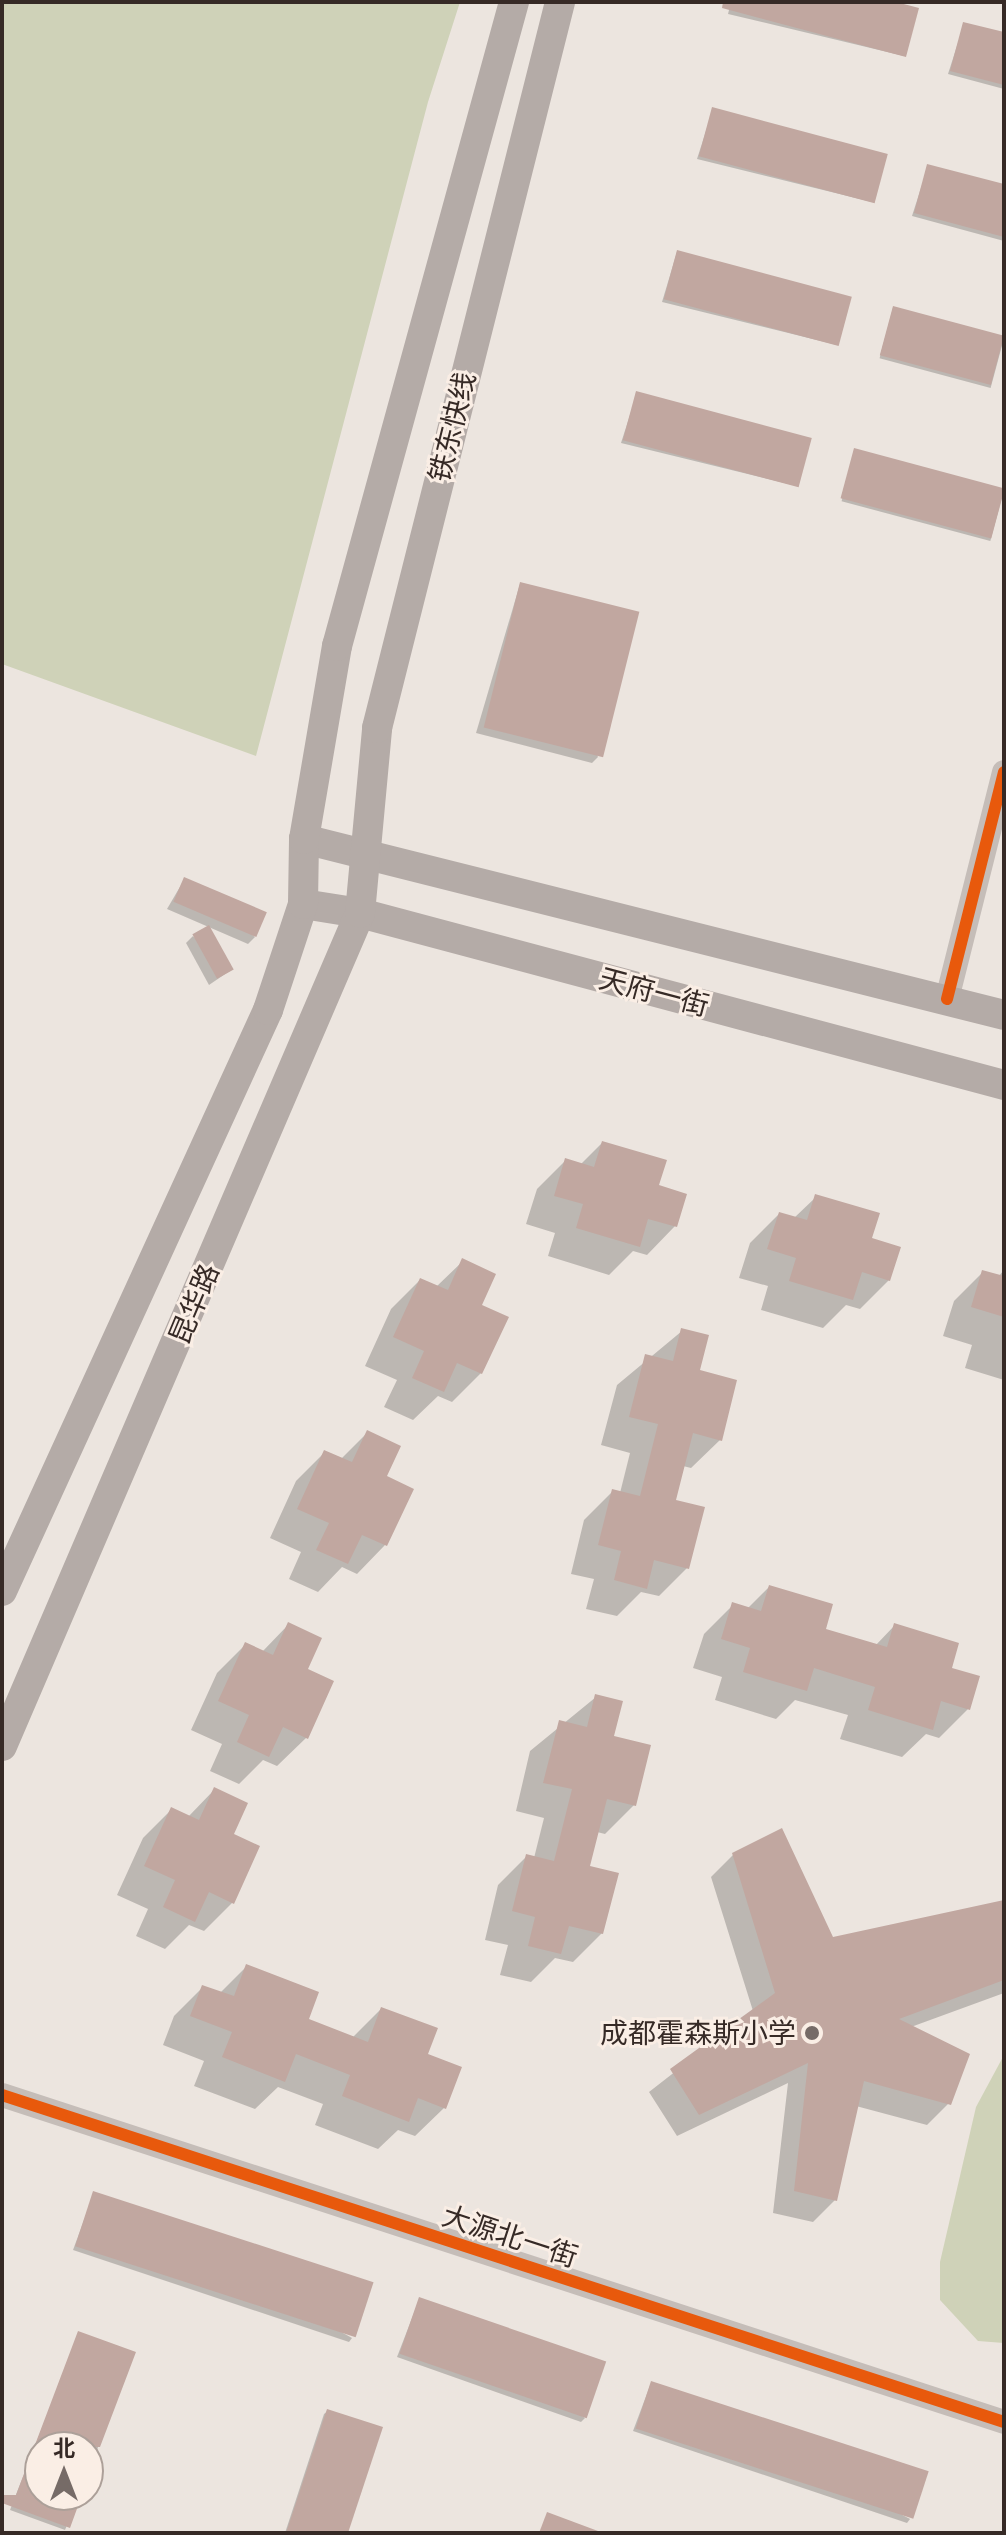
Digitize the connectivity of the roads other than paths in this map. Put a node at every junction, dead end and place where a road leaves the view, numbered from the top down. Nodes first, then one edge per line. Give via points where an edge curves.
1 (514, 2) edge
2 (560, 2) edge
3 (1004, 772) edge
4 (304, 839) junction
5 (366, 855) junction
6 (303, 904) junction
7 (360, 913) junction
8 (947, 999) junction
9 (1004, 1015) edge
10 (1004, 1085) edge
11 (2, 1591) edge
12 (2, 1746) edge
13 (2, 2095) edge
14 (1004, 2422) edge

1 - 4 main road, 铁东快线 via 337,646
2 - 5 main road, 铁东快线 via 377,728
3 - 8 street
4 - 5 main road
4 - 6 main road, 昆华路
5 - 7 main road, 昆华路
5 - 8 main road
6 - 7 main road, 天府一街
6 - 11 main road, 昆华路 via 268,1010
7 - 10 main road, 天府一街
7 - 12 main road, 昆华路
8 - 9 main road
13 - 14 street, 大源北一街

